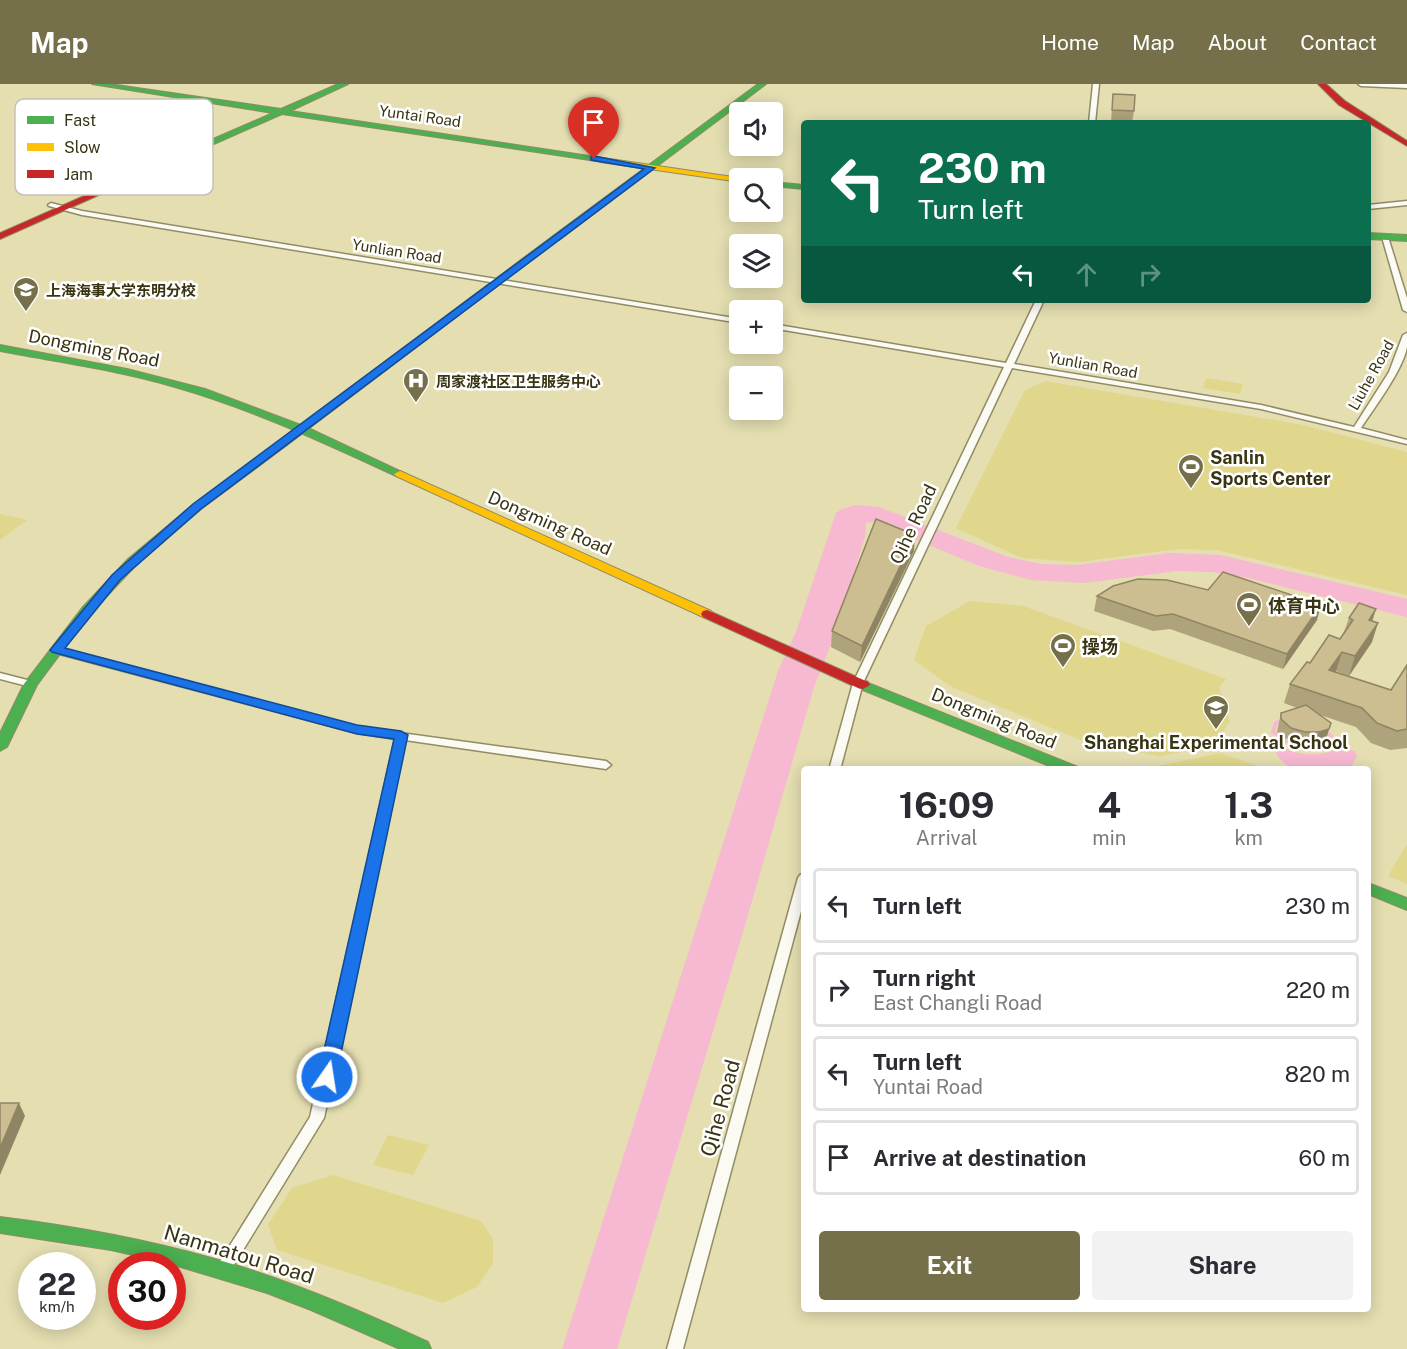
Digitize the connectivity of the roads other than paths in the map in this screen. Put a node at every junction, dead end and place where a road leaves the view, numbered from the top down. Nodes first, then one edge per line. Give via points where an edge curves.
1 (96, 84) edge
2 (327, 84) edge
3 (344, 84) edge
4 (762, 84) edge
5 (1095, 84) edge
6 (1309, 84) edge
7 (1322, 84) edge
8 (1361, 84) edge
9 (1407, 86) edge
10 (195, 99) edge
11 (213, 102) edge
12 (275, 111) junction
13 (1092, 120) edge
14 (1355, 120) edge
15 (1369, 120) edge
16 (1371, 121) edge
17 (1371, 130) edge
18 (213, 138) edge
19 (1407, 144) edge
20 (1407, 150) edge
21 (651, 168) junction
22 (729, 179) edge
23 (783, 185) edge
24 (801, 187) edge
25 (85, 195) edge
26 (1407, 203) edge
27 (58, 207) junction
28 (1371, 207) edge
29 (0, 227) edge
30 (0, 236) edge
31 (1371, 236) edge
32 (1385, 237) junction
33 (1407, 238) edge
34 (499, 281) junction
35 (1039, 303) edge
36 (1407, 310) edge
37 (729, 319) edge
38 (783, 328) edge
39 (1407, 335) edge
40 (0, 348) edge
41 (1009, 364) junction
42 (1357, 428) junction
43 (301, 429) junction
44 (1407, 442) edge
45 (56, 650) junction
46 (0, 676) edge
47 (858, 683) junction
48 (31, 684) junction
49 (401, 735) junction
50 (0, 747) edge
51 (606, 765) dead end
52 (835, 766) edge
53 (1063, 766) edge
54 (801, 889) edge
55 (1371, 889) edge
56 (1407, 904) edge
57 (0, 1225) edge
58 (224, 1268) junction
59 (421, 1349) edge
60 (675, 1349) edge

1 - 10 street, Yuntai Road
2 - 12 street
3 - 12 street
4 - 21 street
5 - 13 street
6 - 14 street
7 - 15 street
8 - 9 street
11 - 12 street, Yuntai Road
12 - 18 street
12 - 21 street, Yuntai Road
16 - 19 street
17 - 20 street
21 - 22 street, Yuntai Road
21 - 34 street
23 - 24 street
25 - 27 street
26 - 28 street
27 - 29 street
27 - 30 street
27 - 34 street, Yunlian Road
31 - 32 street
32 - 33 street
32 - 36 street
34 - 37 street, Yunlian Road
34 - 43 street
35 - 41 street, Qihe Road
38 - 41 street, Yunlian Road
39 - 42 street, Liuhe Road via 1399,358
40 - 43 street, Dongming Road via 190,387
41 - 42 street, Yunlian Road via 1262,407
41 - 47 street, Qihe Road
42 - 44 street, Yunlian Road
43 - 45 street via 197,507 132,562
43 - 47 street, Dongming Road
45 - 48 street
45 - 49 street via 357,730
46 - 48 street
47 - 52 street, Qihe Road
47 - 53 street, Dongming Road
48 - 50 street
49 - 51 street
49 - 58 street via 318,1118
54 - 60 street, Qihe Road
55 - 56 street
57 - 58 street, Nanmatou Road via 46,1229
58 - 59 street, Nanmatou Road via 309,1296

